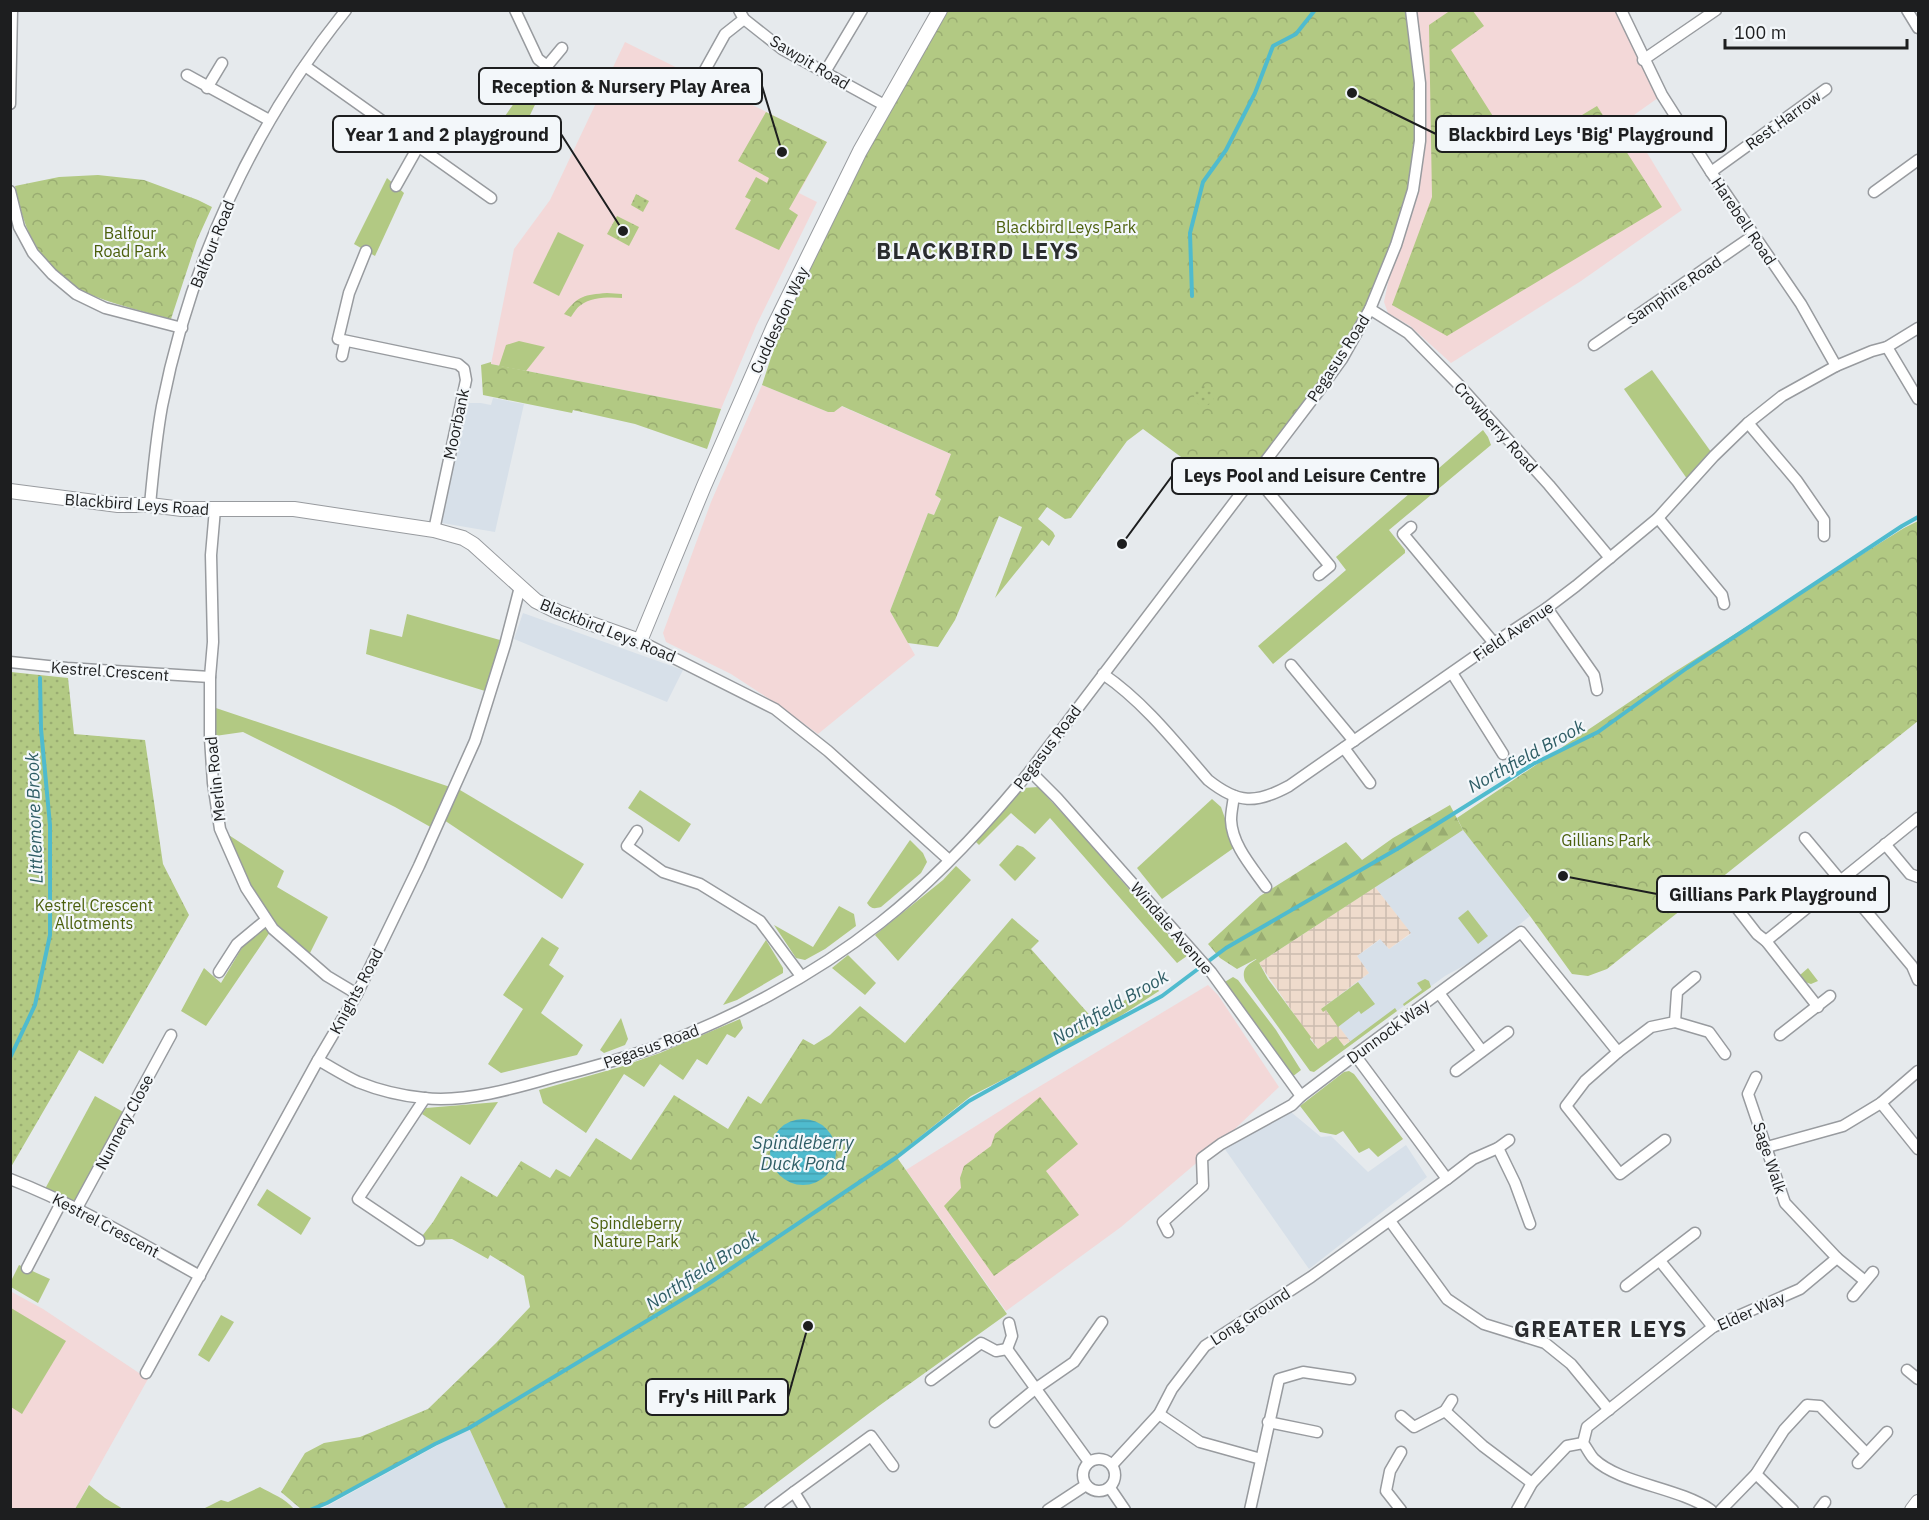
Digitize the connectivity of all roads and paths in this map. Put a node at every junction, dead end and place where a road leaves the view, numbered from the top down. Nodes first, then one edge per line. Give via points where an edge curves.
1 (12, 10) edge
2 (346, 10) edge
3 (515, 10) edge
4 (862, 10) edge
5 (940, 10) edge
6 (1411, 10) edge
7 (1621, 10) edge
8 (1716, 10) edge
9 (1907, 10) edge
10 (742, 15) edge
11 (1918, 28) edge
12 (562, 48) dead end
13 (1644, 60) junction
14 (222, 63) dead end
15 (305, 66) junction
16 (825, 72) junction
17 (187, 75) dead end
18 (700, 79) dead end
19 (207, 88) junction
20 (1826, 89) dead end
21 (10, 104) edge
22 (886, 106) junction
23 (270, 120) junction
24 (418, 147) junction
25 (1918, 160) edge
26 (1711, 172) junction
27 (396, 186) dead end
28 (10, 191) edge
29 (1874, 192) dead end
30 (491, 198) dead end
31 (15, 229) edge
32 (1754, 235) junction
33 (366, 251) dead end
34 (1370, 309) junction
35 (182, 328) junction
36 (1918, 328) edge
37 (345, 342) junction
38 (1594, 345) dead end
39 (1887, 347) junction
40 (342, 356) dead end
41 (1836, 366) junction
42 (1918, 399) edge
43 (1748, 423) junction
44 (1255, 476) junction
45 (10, 491) edge
46 (150, 505) junction
47 (215, 509) junction
48 (1658, 518) junction
49 (1411, 527) dead end
50 (434, 530) junction
51 (1824, 536) dead end
52 (1610, 558) junction
53 (1319, 575) dead end
54 (520, 587) junction
55 (1724, 604) dead end
56 (1547, 608) junction
57 (640, 641) junction
58 (1494, 643) junction
59 (10, 662) edge
60 (1291, 664) dead end
61 (1452, 673) junction
62 (1103, 674) junction
63 (210, 676) junction
64 (1597, 690) dead end
65 (1354, 741) junction
66 (1344, 748) junction
67 (1503, 754) dead end
68 (1030, 771) junction
69 (1370, 783) dead end
70 (1234, 796) junction
71 (1918, 818) edge
72 (637, 831) dead end
73 (1805, 838) dead end
74 (1885, 844) junction
75 (950, 860) junction
76 (1918, 878) edge
77 (1842, 880) junction
78 (1266, 887) dead end
79 (1736, 908) dead end
80 (267, 920) junction
81 (1766, 941) junction
82 (219, 972) dead end
83 (801, 976) junction
84 (1695, 977) dead end
85 (1918, 980) edge
86 (1440, 993) junction
87 (357, 994) junction
88 (1830, 996) dead end
89 (1818, 1007) junction
90 (1674, 1022) junction
91 (1508, 1032) dead end
92 (171, 1035) dead end
93 (1780, 1035) dead end
94 (1482, 1051) junction
95 (1618, 1052) junction
96 (1725, 1054) dead end
97 (1355, 1055) junction
98 (318, 1060) junction
99 (1456, 1071) dead end
100 (1918, 1071) edge
101 (1756, 1077) dead end
102 (1301, 1096) junction
103 (425, 1098) junction
104 (1881, 1103) junction
105 (1509, 1140) dead end
106 (1665, 1140) dead end
107 (1498, 1148) junction
108 (1767, 1148) junction
109 (1918, 1149) edge
110 (10, 1179) edge
111 (1447, 1179) junction
112 (63, 1201) junction
113 (77, 1208) junction
114 (1390, 1221) junction
115 (1530, 1224) dead end
116 (1168, 1232) dead end
117 (1695, 1233) dead end
118 (419, 1240) dead end
119 (1838, 1258) junction
120 (1660, 1261) junction
121 (27, 1268) dead end
122 (1874, 1272) dead end
123 (200, 1276) junction
124 (1865, 1281) junction
125 (1626, 1286) dead end
126 (1853, 1296) dead end
127 (1102, 1322) dead end
128 (1009, 1323) dead end
129 (1713, 1327) junction
130 (1007, 1349) junction
131 (1907, 1370) dead end
132 (146, 1373) dead end
133 (1918, 1378) edge
134 (1350, 1379) dead end
135 (931, 1380) dead end
136 (1035, 1389) junction
137 (1452, 1400) dead end
138 (1609, 1410) junction
139 (1445, 1411) junction
140 (1159, 1414) junction
141 (1401, 1416) dead end
142 (995, 1422) dead end
143 (1268, 1422) junction
144 (1317, 1432) dead end
145 (1887, 1432) dead end
146 (1583, 1443) junction
147 (1401, 1452) dead end
148 (1866, 1453) junction
149 (1261, 1459) junction
150 (1089, 1462) junction
151 (1858, 1463) dead end
152 (1112, 1465) junction
153 (893, 1466) dead end
154 (1756, 1474) junction
155 (1532, 1483) junction
156 (1086, 1485) junction
157 (1110, 1488) junction
158 (794, 1492) junction
159 (1918, 1502) edge
160 (770, 1509) edge
161 (806, 1509) edge
162 (1048, 1509) edge
163 (1125, 1509) edge
164 (1250, 1509) edge
165 (1401, 1509) edge
166 (1517, 1509) edge
167 (1711, 1509) edge
168 (1721, 1509) edge
169 (1793, 1509) edge
170 (1912, 1509) edge

1 - 21 street
2 - 15 street, Balfour Road
3 - 12 street via 544,71
4 - 16 street
5 - 22 street, Cuddesdon Way
6 - 34 street, Pegasus Road via 1420,83 1420,141 1413,190
7 - 13 street, Harebell Road
8 - 13 street
9 - 11 street
10 - 16 street, Sawpit Road via 782,49
10 - 18 street via 725,34
13 - 26 street, Harebell Road
14 - 19 street
15 - 23 street, Balfour Road
15 - 24 street
16 - 22 street, Sawpit Road
17 - 19 street
19 - 23 street
20 - 26 street, Rest Harrow
22 - 57 street, Cuddesdon Way via 774,326
23 - 35 street, Balfour Road via 225,209
24 - 27 street
24 - 30 street
25 - 29 street
26 - 32 street, Harebell Road
28 - 31 street
31 - 35 street via 52,274 76,294 105,308
32 - 38 street, Samphire Road
32 - 41 street, Harebell Road via 1801,304
33 - 37 street via 349,293 338,339
34 - 44 street, Pegasus Road via 1342,359
34 - 52 street, Crowberry Road via 1408,333 1460,386
35 - 46 street, Balfour Road via 163,405
36 - 39 street, Field Avenue
37 - 40 street
37 - 50 street, Moorbank via 458,364 464,369 466,380
39 - 41 street, Field Avenue
39 - 42 street
41 - 43 street, Field Avenue via 1794,388
43 - 48 street, Field Avenue
43 - 51 street via 1824,520
44 - 53 street via 1330,566
44 - 62 street, Pegasus Road
45 - 46 street, Blackbird Leys Road via 118,506
46 - 47 street, Blackbird Leys Road
47 - 50 street, Blackbird Leys Road via 294,509
47 - 63 street, Merlin Road
48 - 52 street, Field Avenue
48 - 55 street via 1722,595
49 - 58 street via 1403,534
50 - 54 street, Blackbird Leys Road via 473,544
52 - 56 street, Field Avenue
54 - 57 street, Blackbird Leys Road via 558,612
54 - 87 street, Knights Road via 475,741
56 - 58 street, Field Avenue
56 - 64 street via 1594,675
57 - 75 street, Blackbird Leys Road via 776,709
58 - 61 street, Field Avenue
59 - 63 street, Kestrel Crescent
60 - 65 street
61 - 65 street, Field Avenue
61 - 67 street
62 - 68 street, Pegasus Road
62 - 70 street, Field Avenue via 1137,702 1208,780
63 - 80 street, Merlin Road via 213,783 220,829 246,888
65 - 66 street, Field Avenue
66 - 69 street
66 - 70 street, Field Avenue via 1270,796 1250,800
68 - 75 street, Pegasus Road
68 - 102 street, Windale Avenue via 1208,970
70 - 78 street via 1233,834
71 - 74 street
72 - 83 street via 627,846 663,872 700,884 760,921
73 - 77 street
74 - 76 street
74 - 77 street
75 - 83 street, Pegasus Road via 880,923
77 - 81 street
77 - 85 street via 1912,966
79 - 81 street
80 - 82 street via 237,944
80 - 87 street, Merlin Road via 307,960
81 - 89 street
83 - 103 street, Pegasus Road via 714,1023 639,1053 518,1088 458,1098
84 - 90 street via 1677,992
86 - 94 street
86 - 95 street, Dunnock Way via 1521,932
86 - 97 street, Dunnock Way
87 - 98 street, Knights Road
88 - 89 street
89 - 93 street
90 - 95 street via 1651,1027
90 - 96 street via 1708,1032
91 - 94 street
92 - 113 street, Nunnery Close
94 - 99 street
95 - 106 street via 1585,1081 1566,1106 1620,1174
97 - 102 street, Dunnock Way
97 - 111 street
98 - 103 street, Pegasus Road via 358,1082
98 - 123 street, Knights Road
100 - 104 street
101 - 108 street, Sage Walk via 1748,1094
102 - 116 street, Dunnock Way via 1202,1158 1203,1186 1162,1222
103 - 118 street via 358,1199
104 - 108 street via 1843,1126
104 - 109 street
105 - 107 street, Long Ground
107 - 111 street, Long Ground via 1473,1159
107 - 115 street
108 - 119 street, Sage Walk via 1785,1203
110 - 112 street, Kestrel Crescent
111 - 114 street, Long Ground
112 - 113 street, Kestrel Crescent
112 - 121 street
113 - 123 street, Kestrel Crescent
114 - 138 street via 1447,1299 1484,1324 1545,1343 1571,1364
114 - 140 street, Long Ground via 1205,1346 1172,1389
117 - 120 street
119 - 124 street
119 - 129 street, Elder Way via 1800,1289
120 - 125 street
120 - 129 street
122 - 124 street
123 - 132 street, Knights Road
124 - 126 street
127 - 136 street via 1074,1362
128 - 130 street via 1012,1336
129 - 138 street, Elder Way
130 - 135 street via 996,1351 981,1343
130 - 136 street
131 - 133 street
134 - 143 street via 1303,1372 1276,1379
136 - 142 street
136 - 150 street
137 - 139 street
138 - 146 street, Elder Way via 1587,1426
139 - 141 street via 1414,1427
139 - 155 street
140 - 149 street via 1200,1442
140 - 152 street, Long Ground
143 - 144 street
143 - 149 street
145 - 148 street
146 - 155 street via 1567,1446
146 - 167 street via 1594,1459 1617,1473
147 - 165 street via 1390,1471 1386,1491
148 - 151 street
148 - 154 street via 1820,1406 1807,1405 1784,1430
149 - 164 street
150 - 152 street via 1100,1458
150 - 156 street via 1083,1474
152 - 157 street via 1116,1476
153 - 158 street via 871,1436
154 - 168 street
154 - 169 street
155 - 166 street
156 - 157 street via 1100,1492
156 - 162 street
157 - 163 street
158 - 160 street
158 - 161 street
159 - 170 street

